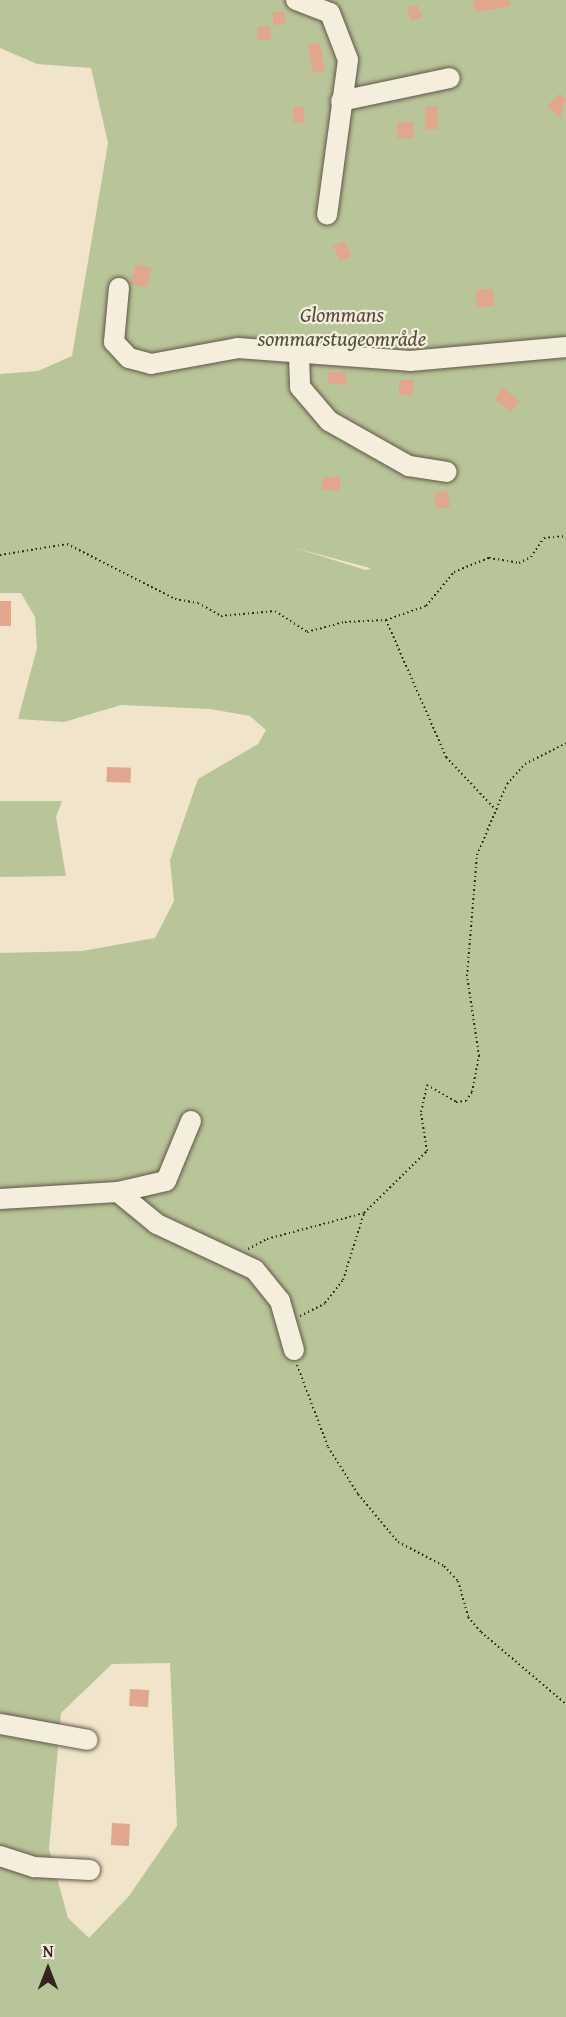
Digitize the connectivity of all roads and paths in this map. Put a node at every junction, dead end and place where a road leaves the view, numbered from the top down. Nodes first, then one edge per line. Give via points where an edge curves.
1 (296, 0) edge
2 (450, 78) dead end
3 (341, 101) junction
4 (327, 215) dead end
5 (119, 288) dead end
6 (566, 347) edge
7 (299, 355) junction
8 (447, 472) dead end
9 (566, 536) edge
10 (0, 555) edge
11 (386, 620) junction
12 (566, 743) edge
13 (494, 808) junction
14 (191, 1120) dead end
15 (118, 1192) junction
16 (0, 1199) edge
17 (364, 1213) junction
18 (244, 1263) junction
19 (290, 1321) junction
20 (294, 1350) joint
21 (566, 1704) edge
22 (0, 1724) edge
23 (88, 1740) dead end
24 (0, 1856) edge
25 (90, 1870) dead end

1 - 3 lane via 330,13 340,30 348,60
2 - 3 lane
3 - 4 lane
5 - 7 lane via 114,342 129,358 151,364 238,348
6 - 7 lane via 410,361
7 - 8 lane via 300,387 329,421 409,466
9 - 11 path via 544,538 531,557 519,563 489,558 454,572 426,606
10 - 11 path via 66,544 174,600 198,603 221,616 275,611 306,632 345,622
11 - 13 path via 446,757
12 - 13 path via 525,764
13 - 17 path via 473,880 467,976 479,1056 472,1092 466,1101 456,1102 427,1085 422,1112 427,1152
14 - 15 lane via 166,1180
15 - 16 lane
15 - 18 lane via 157,1224
17 - 18 path via 249,1245
17 - 19 path via 343,1280 325,1303
18 - 19 lane via 267,1281
19 - 20 lane
20 - 21 path via 328,1447 358,1494 398,1542 444,1566 458,1581 468,1617 481,1632
22 - 23 lane
24 - 25 lane via 34,1867

